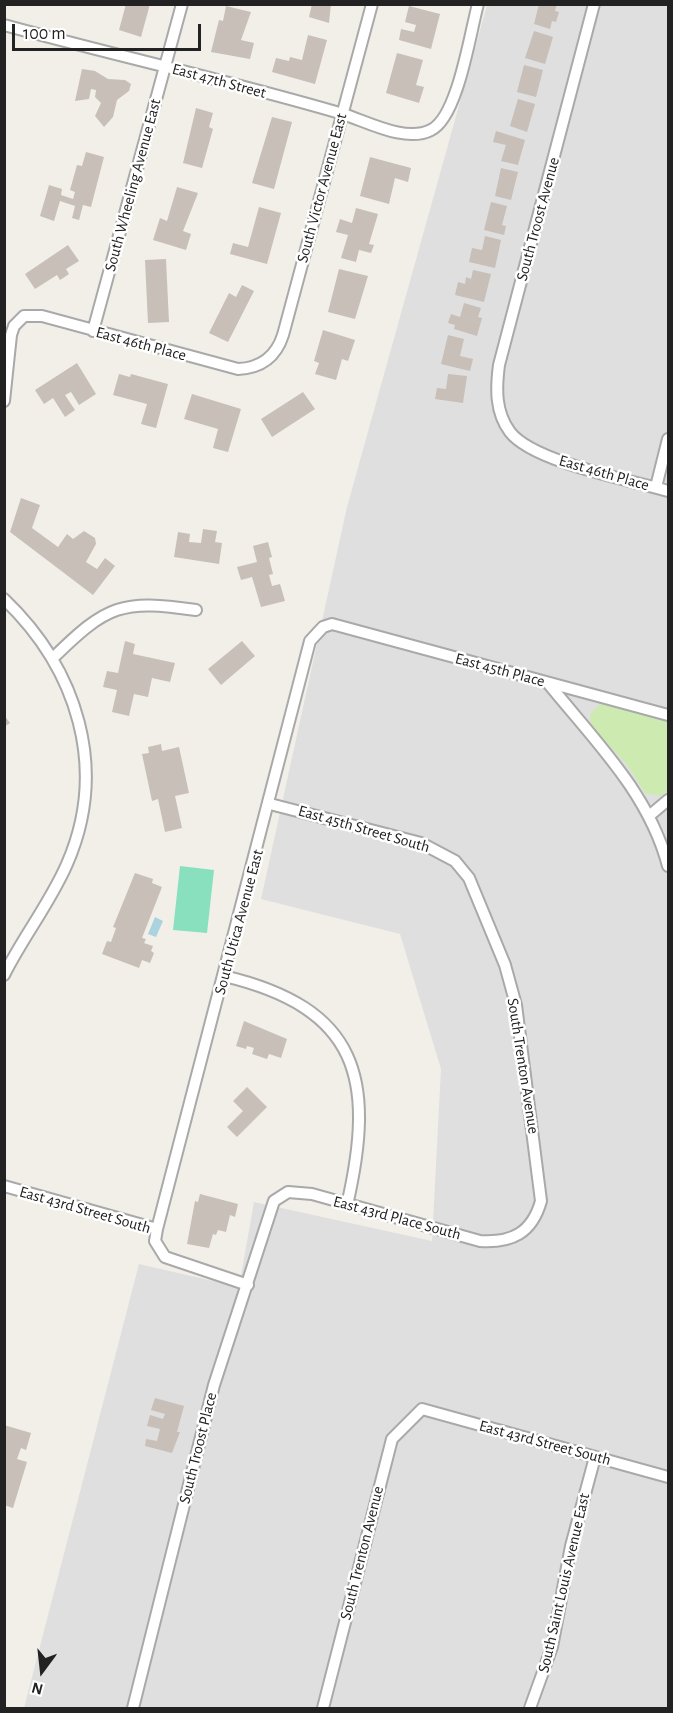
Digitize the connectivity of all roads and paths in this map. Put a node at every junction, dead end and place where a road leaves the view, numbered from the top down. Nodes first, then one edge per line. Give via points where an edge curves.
1 (182, 4) edge
2 (372, 4) edge
3 (478, 4) edge
4 (594, 4) edge
5 (4, 25) edge
6 (165, 66) junction
7 (342, 114) junction
8 (93, 331) junction
9 (261, 364) joint
10 (4, 401) edge
11 (510, 433) joint
12 (669, 439) edge
13 (656, 487) junction
14 (669, 491) edge
15 (4, 599) edge
16 (196, 610) dead end
17 (332, 624) joint
18 (54, 657) junction
19 (548, 683) junction
20 (669, 715) edge
21 (669, 800) edge
22 (270, 804) junction
23 (650, 816) junction
24 (455, 861) joint
25 (669, 866) edge
26 (4, 975) edge
27 (224, 976) junction
28 (4, 1186) edge
29 (280, 1195) joint
30 (347, 1205) junction
31 (157, 1229) junction
32 (516, 1238) joint
33 (248, 1285) junction
34 (422, 1409) joint
35 (595, 1457) junction
36 (669, 1477) edge
37 (133, 1708) edge
38 (323, 1708) edge
39 (530, 1708) edge

1 - 6 street, South Wheeling Avenue East
2 - 7 street, South Victor Avenue East
3 - 7 street, East 47th Street via 453,100 448,113 433,129 400,132
4 - 11 street, South Troost Avenue via 499,365 497,397
5 - 6 street, East 47th Street
6 - 7 street, East 47th Street
6 - 8 street, South Wheeling Avenue East
7 - 9 street, South Victor Avenue East via 280,343
8 - 9 street, East 46th Place via 238,369
8 - 10 street, East 46th Place via 42,316 21,318 14,326 9,345
11 - 13 street, East 46th Place via 550,458
12 - 13 street
13 - 14 street, East 46th Place
15 - 18 street
16 - 18 street via 135,604 117,608 97,618
17 - 19 street, East 45th Place
17 - 22 street, South Utica Avenue East via 310,641
18 - 26 street via 77,711 83,741 85,794 76,842 66,867
19 - 20 street, East 45th Place
19 - 23 street via 627,780
21 - 23 street
22 - 24 street, East 45th Street South via 421,843
22 - 27 street, South Utica Avenue East
23 - 25 street
24 - 32 street, South Trenton Avenue via 477,893 516,1005 541,1194 533,1222
27 - 30 street via 272,988 300,1003 322,1019 346,1055 355,1079 359,1136
27 - 31 street, South Utica Avenue East
28 - 31 street, East 43rd Street South
29 - 30 street, East 43rd Place South via 297,1192
29 - 33 street, South Troost Place via 268,1214
30 - 32 street, East 43rd Place South via 480,1241
31 - 33 street, East 43rd Street South via 155,1241 165,1257
33 - 37 street, South Troost Place via 214,1385
34 - 35 street, East 43rd Street South
34 - 38 street, South Trenton Avenue via 392,1439
35 - 36 street, East 43rd Street South
35 - 39 street, South Saint Louis Avenue East via 571,1546 552,1647

